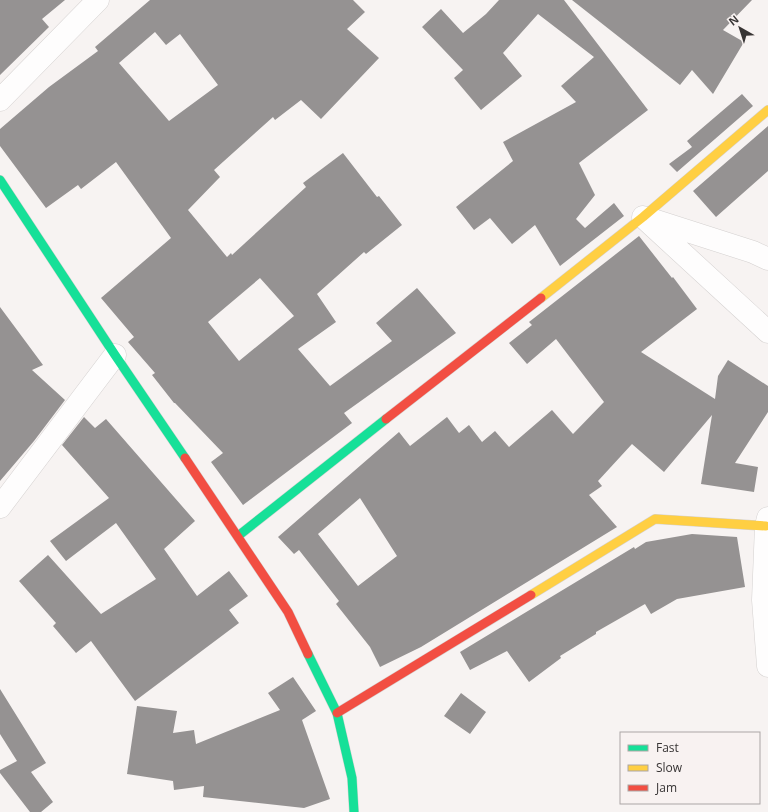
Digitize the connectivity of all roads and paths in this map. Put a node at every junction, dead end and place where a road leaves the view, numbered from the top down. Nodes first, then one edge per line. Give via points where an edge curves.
1 (98, 0) edge
2 (0, 100) edge
3 (768, 110) edge
4 (0, 180) edge
5 (642, 217) junction
6 (768, 259) edge
7 (768, 332) edge
8 (115, 355) junction
9 (0, 507) edge
10 (767, 522) edge
11 (238, 536) junction
12 (766, 599) edge
13 (768, 666) edge
14 (337, 713) junction
15 (354, 812) edge

1 - 2 street
3 - 5 street
4 - 8 street
5 - 6 street
5 - 7 street
5 - 11 street
8 - 9 street
8 - 11 street
10 - 12 street
10 - 14 street via 655,519
11 - 14 street via 288,612
12 - 13 street
14 - 15 street via 352,778

